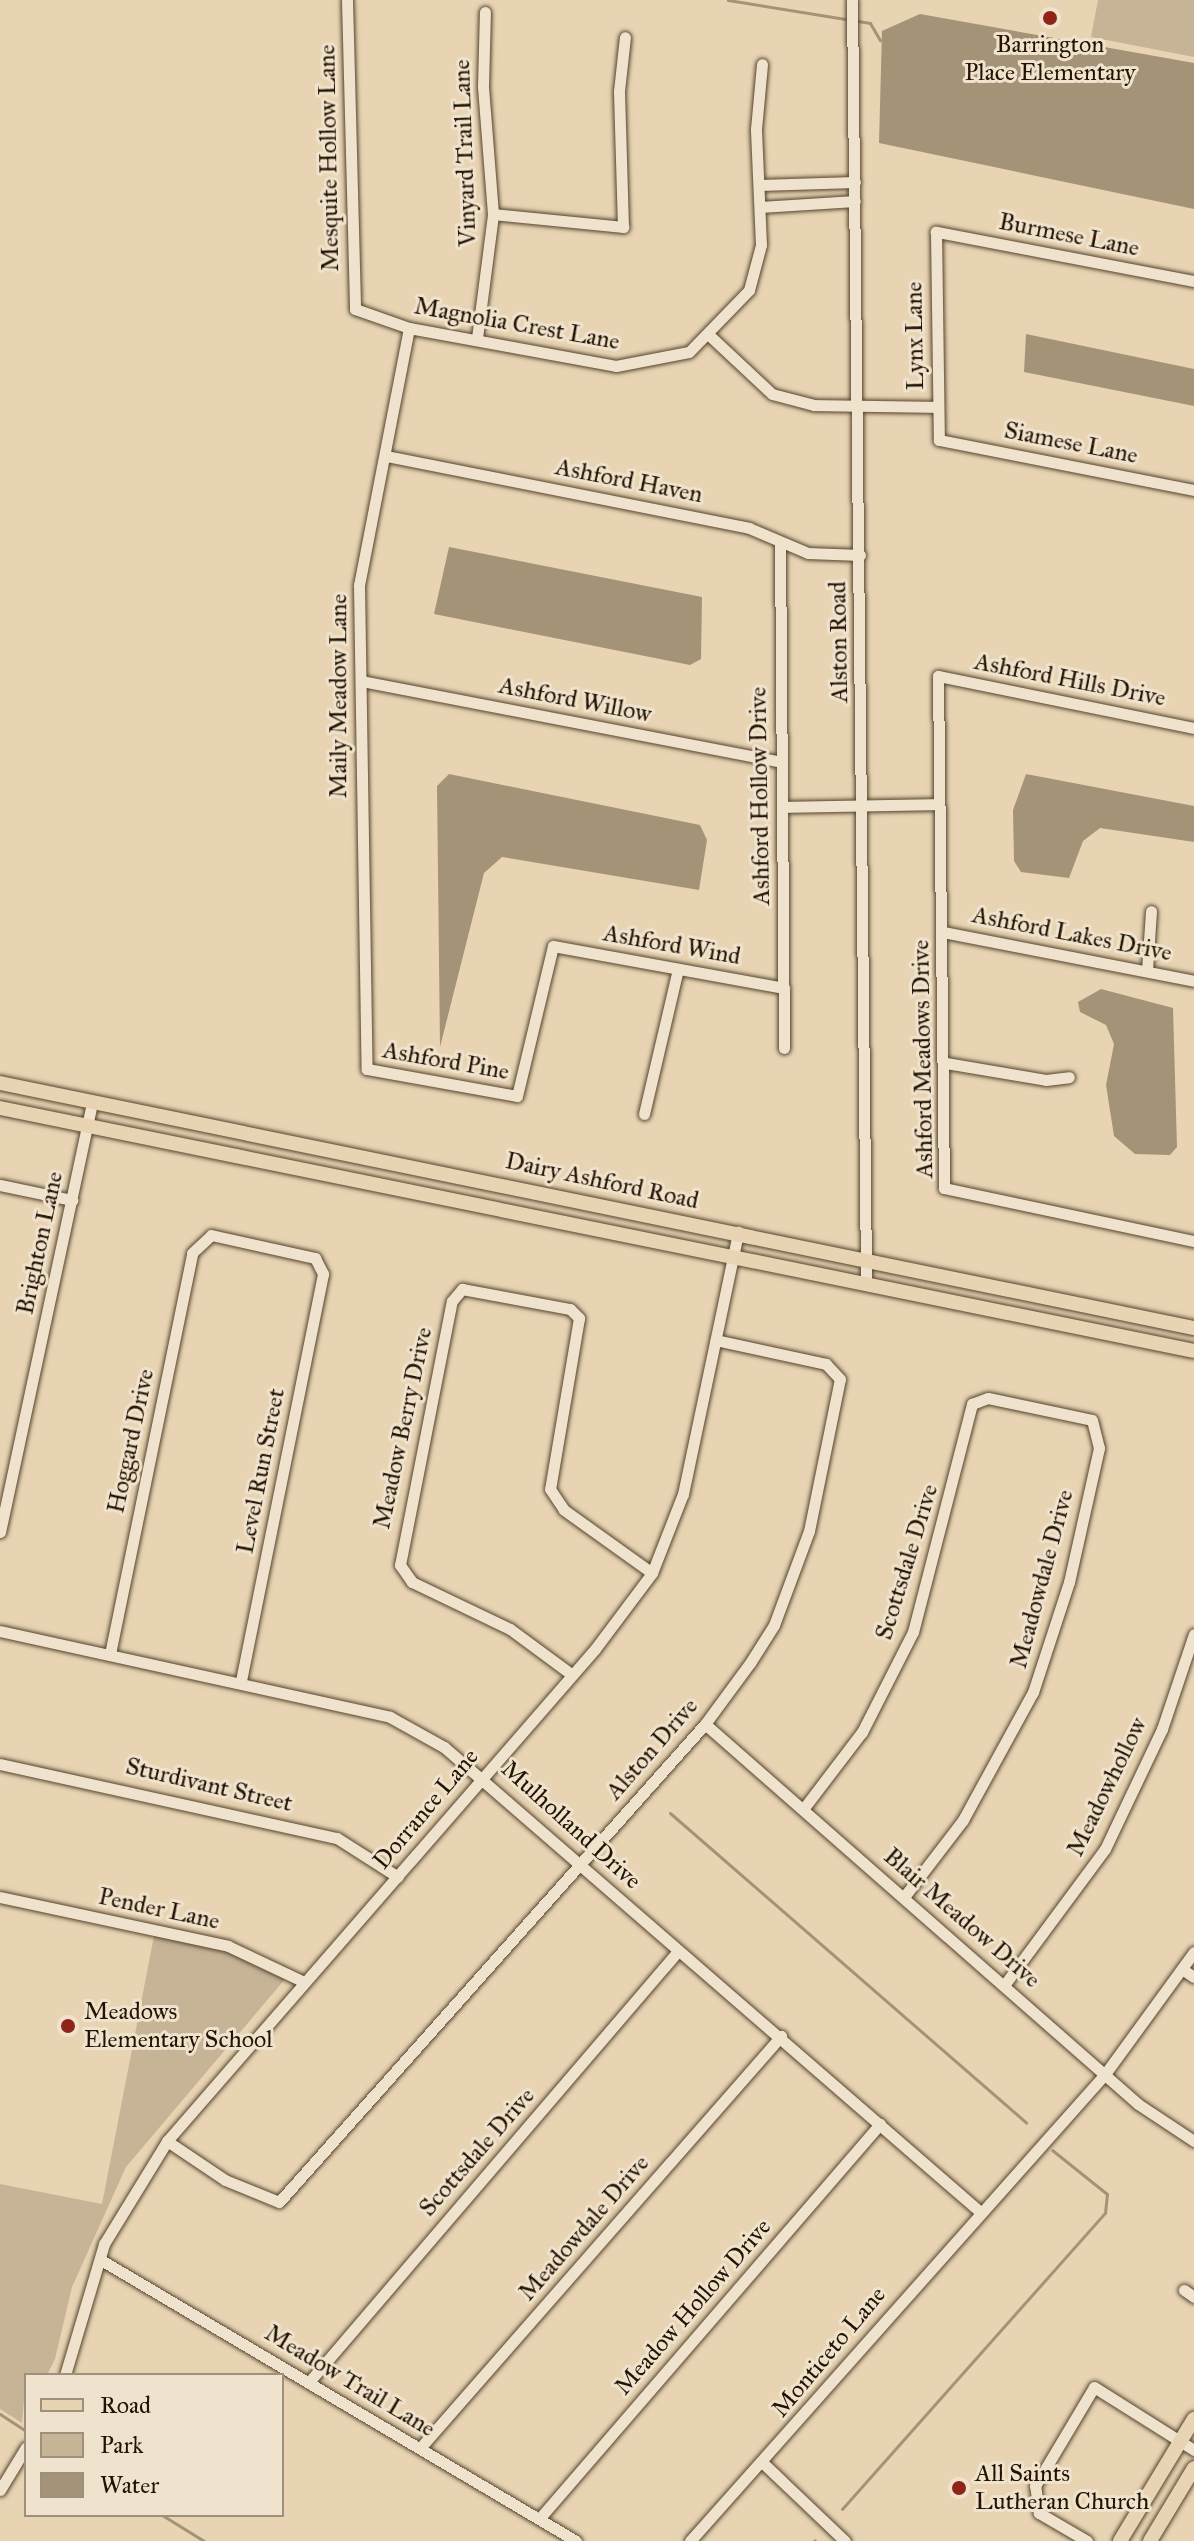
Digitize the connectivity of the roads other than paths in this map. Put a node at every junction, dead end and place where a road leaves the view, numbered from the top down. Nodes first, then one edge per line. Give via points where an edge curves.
1 (347, 0) edge
2 (852, 0) edge
3 (485, 12) dead end
4 (625, 37) dead end
5 (762, 64) dead end
6 (855, 182) junction
7 (759, 185) junction
8 (855, 201) junction
9 (760, 207) junction
10 (493, 214) junction
11 (936, 232) joint
12 (1194, 281) edge
13 (358, 313) joint
14 (409, 328) junction
15 (710, 336) junction
16 (477, 338) junction
17 (857, 406) junction
18 (938, 407) junction
19 (939, 440) joint
20 (386, 456) junction
21 (1194, 490) edge
22 (780, 542) junction
23 (860, 555) junction
24 (938, 676) joint
25 (361, 681) junction
26 (1194, 728) edge
27 (781, 762) junction
28 (939, 804) junction
29 (863, 805) junction
30 (783, 807) junction
31 (1151, 911) dead end
32 (943, 932) junction
33 (678, 969) junction
34 (1147, 970) junction
35 (1194, 981) edge
36 (784, 988) junction
37 (784, 1048) dead end
38 (946, 1063) junction
39 (367, 1069) joint
40 (1069, 1077) dead end
41 (0, 1083) edge
42 (517, 1096) joint
43 (92, 1103) junction
44 (0, 1108) edge
45 (644, 1114) dead end
46 (88, 1126) junction
47 (432, 1169) junction
48 (0, 1185) edge
49 (427, 1190) junction
50 (72, 1200) junction
51 (738, 1232) junction
52 (1194, 1241) edge
53 (734, 1255) junction
54 (867, 1259) junction
55 (321, 1269) joint
56 (866, 1283) junction
57 (1194, 1328) edge
58 (716, 1340) junction
59 (1194, 1351) edge
60 (1098, 1428) joint
61 (0, 1532) edge
62 (652, 1573) junction
63 (0, 1631) edge
64 (1194, 1634) edge
65 (110, 1654) junction
66 (571, 1674) junction
67 (241, 1682) junction
68 (705, 1724) junction
69 (0, 1764) edge
70 (483, 1775) junction
71 (804, 1808) junction
72 (579, 1864) junction
73 (398, 1877) junction
74 (0, 1897) edge
75 (904, 1897) junction
76 (678, 1951) junction
77 (1194, 1952) edge
78 (1182, 1969) junction
79 (1194, 1977) edge
80 (302, 1981) junction
81 (1005, 1984) junction
82 (781, 2036) junction
83 (1105, 2074) junction
84 (880, 2124) junction
85 (167, 2141) junction
86 (1194, 2141) edge
87 (978, 2210) junction
88 (101, 2260) junction
89 (66, 2373) edge
90 (309, 2382) junction
91 (1194, 2419) edge
92 (1181, 2442) junction
93 (420, 2448) junction
94 (1194, 2450) edge
95 (24, 2451) edge
96 (763, 2463) junction
97 (1194, 2468) edge
98 (0, 2490) edge
99 (539, 2519) junction
100 (576, 2541) edge
101 (690, 2541) edge
102 (845, 2541) edge
103 (1087, 2541) edge
104 (1120, 2541) edge
105 (1150, 2541) edge

1 - 13 street, Mesquite Hollow Lane
2 - 6 street, Alston Road
3 - 10 street, Vinyard Trail Lane
4 - 10 street via 619,91 623,227
5 - 7 street, Magnolia Crest Lane
6 - 7 street
6 - 8 street, Alston Road
7 - 9 street, Magnolia Crest Lane
8 - 9 street
8 - 17 street, Alston Road
9 - 15 street, Magnolia Crest Lane via 761,245 749,290
10 - 16 street, Vinyard Trail Lane
11 - 12 street, Burmese Lane
11 - 18 street, Lynx Lane
13 - 14 street, Magnolia Crest Lane
14 - 16 street, Magnolia Crest Lane
14 - 20 street, Maily Meadow Lane
15 - 16 street, Magnolia Crest Lane via 677,357 638,367
15 - 17 street via 772,394 814,405
17 - 18 street
17 - 23 street, Alston Road
18 - 19 street, Lynx Lane
19 - 21 street, Siamese Lane
20 - 22 street, Ashford Haven via 749,528
20 - 25 street, Maily Meadow Lane via 359,585
22 - 23 street, Ashford Haven via 808,553
22 - 27 street, Ashford Hollow Drive
23 - 29 street, Alston Road
24 - 26 street, Ashford Hills Drive
24 - 28 street, Ashford Meadows Drive
25 - 27 street, Ashford Willow
25 - 39 street, Maily Meadow Lane
27 - 30 street, Ashford Hollow Drive
28 - 29 street
28 - 32 street, Ashford Meadows Drive
29 - 30 street
29 - 54 street, Alston Road
30 - 36 street, Ashford Hollow Drive
31 - 34 street
32 - 34 street, Ashford Lakes Drive
32 - 38 street, Ashford Meadows Drive
33 - 36 street, Ashford Wind
33 - 42 street, Ashford Wind via 553,946
33 - 45 street
34 - 35 street, Ashford Lakes Drive
36 - 37 street, Ashford Hollow Drive
38 - 40 street via 1046,1080
38 - 52 street, Ashford Meadows Drive via 944,1188
39 - 42 street, Ashford Pine
41 - 43 main road, Dairy Ashford Road
43 - 46 street, Brighton Lane
43 - 47 main road, Dairy Ashford Road
44 - 46 main road, Dairy Ashford Road
46 - 49 main road, Dairy Ashford Road
46 - 50 street, Brighton Lane
47 - 49 main road
47 - 51 main road, Dairy Ashford Road
48 - 50 street
49 - 53 main road, Dairy Ashford Road
50 - 61 street, Brighton Lane
51 - 53 street, Dorrance Lane
51 - 54 main road, Dairy Ashford Road
53 - 56 main road, Dairy Ashford Road
53 - 58 street, Dorrance Lane
54 - 56 street, Alston Road
54 - 57 main road, Dairy Ashford Road
55 - 65 street, Hoggard Drive via 315,1258 200,1238
55 - 67 street, Level Run Street
56 - 59 main road, Dairy Ashford Road
58 - 62 street, Dorrance Lane via 683,1494
58 - 68 street, Alston Drive via 838,1373 794,1578 774,1625
60 - 71 street, Scottsdale Drive via 1085,1417 977,1400 913,1632 862,1732
60 - 75 street, Meadowdale Drive via 1069,1582 1033,1692 992,1774
62 - 66 street, Dorrance Lane
62 - 66 street, Meadow Berry Drive via 564,1510 550,1489 579,1318 570,1309 472,1288 458,1292 400,1555 404,1575 510,1629
63 - 65 street, Mulholland Drive
64 - 81 street, Meadowhollow via 1162,1729 1105,1849
65 - 67 street, Mulholland Drive
66 - 70 street, Dorrance Lane
67 - 70 street, Mulholland Drive via 390,1717
68 - 71 street, Blair Meadow Drive
68 - 72 street, Alston Drive
69 - 73 street, Sturdivant Street via 337,1838
70 - 72 street, Mulholland Drive
70 - 73 street, Dorrance Lane
71 - 75 street, Blair Meadow Drive
72 - 76 street, Mulholland Drive
72 - 85 street, Alston Drive via 279,2202 240,2188
73 - 80 street, Dorrance Lane
74 - 80 street, Pender Lane via 228,1946
75 - 81 street, Blair Meadow Drive
76 - 82 street, Mulholland Drive
76 - 90 street, Scottsdale Drive
77 - 78 street
78 - 79 street
78 - 83 street
80 - 85 street, Dorrance Lane
81 - 83 street, Blair Meadow Drive
82 - 84 street, Mulholland Drive
82 - 93 street, Meadowdale Drive
83 - 86 street, Blair Meadow Drive
83 - 87 street, Monticeto Lane
84 - 87 street, Mulholland Drive
84 - 99 street, Meadow Hollow Drive
85 - 88 street, Dorrance Lane
87 - 96 street, Monticeto Lane
88 - 89 street, Dorrance Lane
88 - 90 street, Meadow Trail Lane
90 - 93 street, Meadow Trail Lane
91 - 92 main road
92 - 94 street
92 - 103 street via 1094,2387 1035,2486 1039,2513
92 - 104 main road
93 - 99 street, Meadow Trail Lane
95 - 98 street
96 - 101 street, Monticeto Lane
96 - 102 street
97 - 105 main road
99 - 100 street, Meadow Trail Lane

